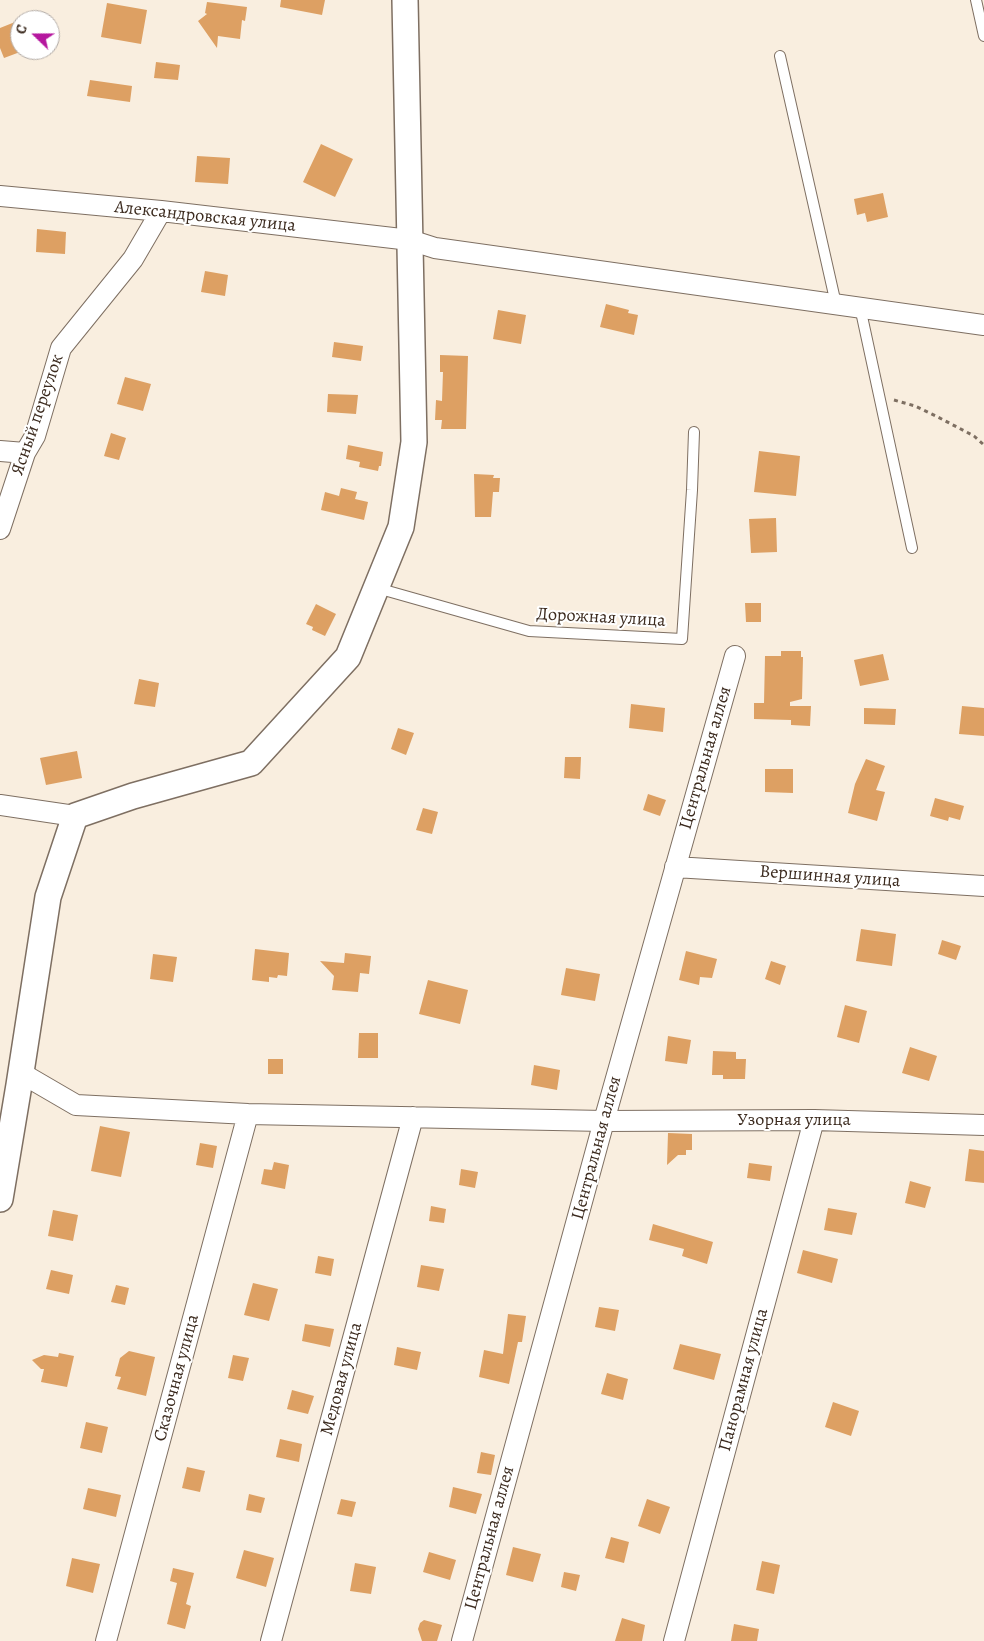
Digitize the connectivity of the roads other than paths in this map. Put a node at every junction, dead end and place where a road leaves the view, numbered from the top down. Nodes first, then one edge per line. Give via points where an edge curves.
1 (405, 0) edge
2 (976, 0) edge
3 (984, 36) edge
4 (780, 56) dead end
5 (0, 196) edge
6 (160, 211) junction
7 (410, 240) junction
8 (836, 304) junction
9 (860, 308) junction
10 (984, 325) edge
11 (694, 432) dead end
12 (0, 450) edge
13 (25, 453) junction
14 (0, 529) edge
15 (912, 548) dead end
16 (376, 588) junction
17 (735, 656) dead end
18 (0, 805) edge
19 (75, 816) junction
20 (676, 868) junction
21 (984, 886) edge
22 (21, 1073) junction
23 (248, 1114) junction
24 (413, 1117) junction
25 (814, 1120) junction
26 (604, 1121) junction
27 (984, 1125) edge
28 (0, 1199) edge
29 (106, 1641) edge
30 (271, 1641) edge
31 (462, 1641) edge
32 (674, 1641) edge

1 - 7 street
2 - 3 lane
4 - 8 lane
5 - 6 street, Александровская улица
6 - 7 street, Александровская улица
6 - 13 street, Ясный переулок via 133,259 61,348 35,436
7 - 8 street, Александровская улица via 435,248
7 - 16 street via 414,442 401,527
8 - 9 street, Александровская улица
9 - 10 street, Александровская улица
9 - 15 lane
11 - 16 lane, Дорожная улица via 682,639 529,631
12 - 13 street
13 - 14 street, Ясный переулок
16 - 19 street via 348,657 251,763
17 - 20 street, Центральная аллея
18 - 19 street
19 - 22 street via 48,897
20 - 21 street, Вершинная улица
20 - 26 street, Центральная аллея
22 - 23 street, Узорная улица via 76,1105
22 - 28 street
23 - 24 street, Узорная улица
23 - 29 street, Сказочная улица
24 - 26 street, Узорная улица
24 - 30 street, Медовая улица
25 - 26 street, Узорная улица
25 - 27 street, Узорная улица
25 - 32 street, Панорамная улица
26 - 31 street, Центральная аллея

